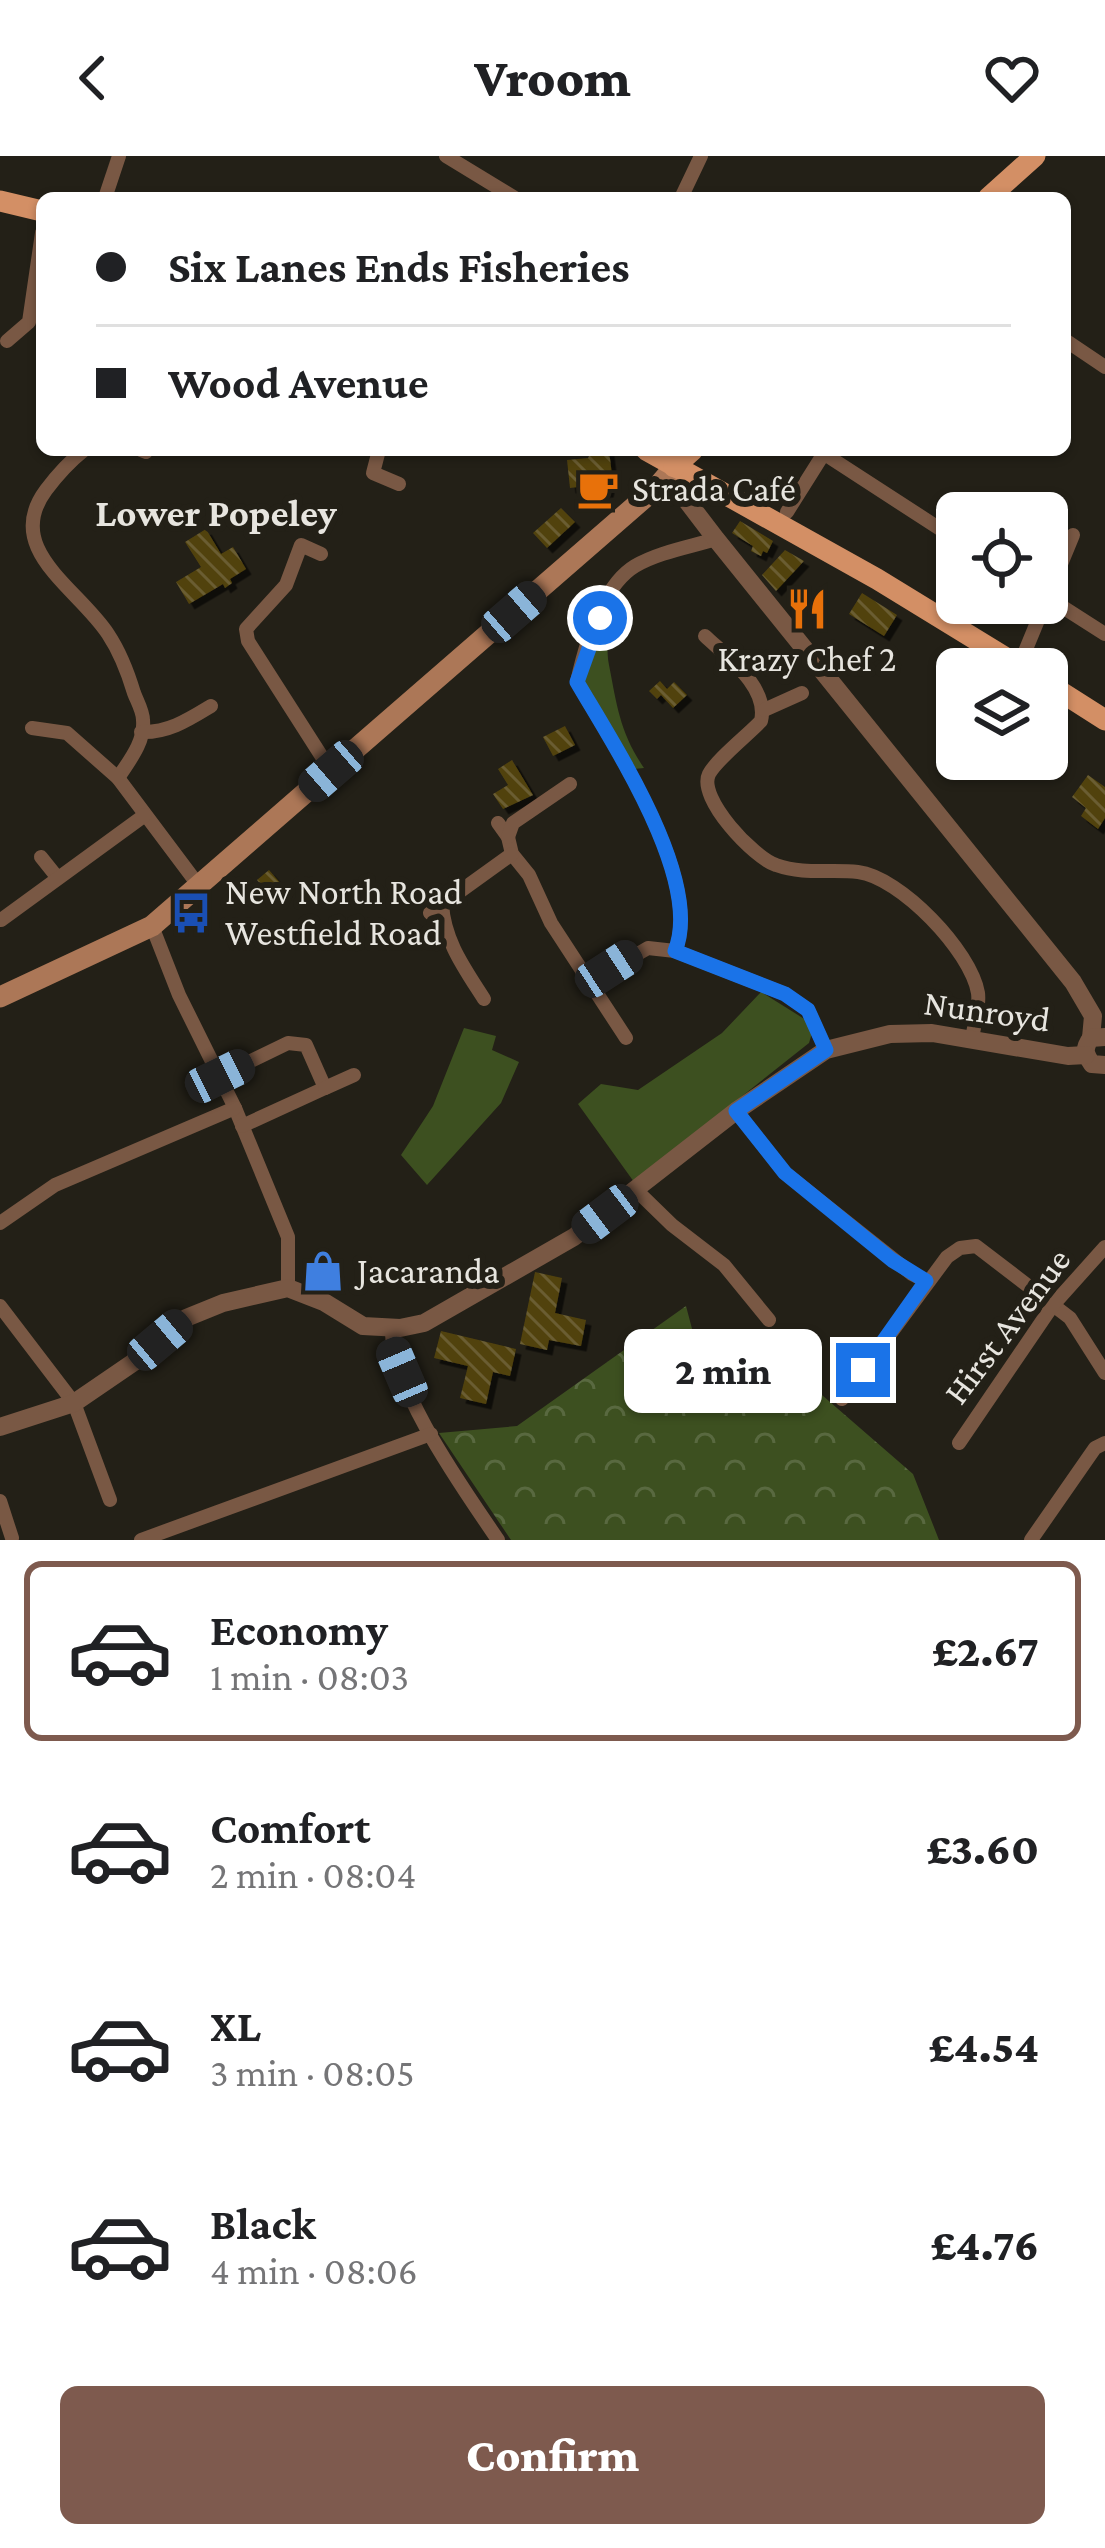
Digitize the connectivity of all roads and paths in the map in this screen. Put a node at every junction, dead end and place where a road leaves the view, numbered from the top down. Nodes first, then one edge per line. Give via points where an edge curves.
1 (119, 156) edge
2 (446, 156) edge
3 (701, 156) edge
4 (1035, 156) edge
5 (107, 192) edge
6 (505, 192) edge
7 (684, 192) edge
8 (995, 192) edge
9 (0, 200) edge
10 (36, 209) edge
11 (36, 327) edge
12 (7, 341) dead end
13 (1071, 344) edge
14 (1105, 367) edge
15 (76, 456) edge
16 (378, 456) edge
17 (656, 456) edge
18 (686, 456) edge
19 (822, 456) edge
20 (830, 456) edge
21 (674, 467) junction
22 (399, 484) dead end
23 (788, 512) dead end
24 (936, 526) edge
25 (1073, 535) dead end
26 (716, 539) junction
27 (1068, 547) edge
28 (321, 554) dead end
29 (1068, 612) edge
30 (1105, 634) edge
31 (705, 636) dead end
32 (990, 648) edge
33 (802, 693) dead end
34 (1068, 696) edge
35 (211, 706) dead end
36 (764, 710) junction
37 (1105, 720) edge
38 (32, 728) dead end
39 (141, 732) junction
40 (331, 771) junction
41 (118, 778) junction
42 (570, 784) dead end
43 (146, 815) junction
44 (498, 823) dead end
45 (508, 837) junction
46 (512, 854) junction
47 (41, 856) dead end
48 (57, 877) junction
49 (199, 886) junction
50 (1, 920) edge
51 (152, 926) junction
52 (675, 951) junction
53 (589, 982) junction
54 (0, 997) edge
55 (484, 999) dead end
56 (626, 1038) dead end
57 (972, 1039) junction
58 (1094, 1043) edge
59 (826, 1050) junction
60 (1105, 1065) edge
61 (354, 1075) dead end
62 (220, 1076) junction
63 (325, 1088) junction
64 (235, 1108) junction
65 (736, 1111) junction
66 (242, 1126) junction
67 (636, 1190) junction
68 (0, 1223) edge
69 (1105, 1247) edge
70 (926, 1281) junction
71 (288, 1288) junction
72 (1053, 1305) junction
73 (0, 1306) edge
74 (769, 1320) dead end
75 (392, 1327) junction
76 (1105, 1373) edge
77 (842, 1399) dead end
78 (74, 1403) junction
79 (0, 1427) edge
80 (431, 1434) junction
81 (958, 1443) dead end
82 (1105, 1443) edge
83 (110, 1500) dead end
84 (0, 1501) edge
85 (12, 1538) edge
86 (141, 1540) edge
87 (498, 1540) edge
88 (1031, 1540) edge

1 - 5 street
2 - 6 street
3 - 7 street
4 - 8 main road
9 - 10 main road
11 - 12 street
13 - 14 street
15 - 39 street via 38,501 32,537 110,636
16 - 22 street via 374,473
17 - 21 main road
18 - 21 main road
19 - 23 street
20 - 24 street
21 - 26 street
21 - 32 main road
21 - 40 main road
25 - 27 street
26 - 52 street via 656,557 622,578 577,682 637,785 677,880 683,914
26 - 58 street via 1072,982 1094,1016
28 - 40 street via 301,545 286,585 246,629
29 - 30 street
31 - 36 street
33 - 36 street
34 - 37 main road
35 - 39 street via 158,733
36 - 57 street via 709,774 715,802 747,849 770,864 862,872 918,905 962,957 978,992
38 - 41 street via 67,733
39 - 41 street
40 - 49 main road
41 - 43 street
42 - 45 street via 513,823
43 - 48 street
43 - 49 street
44 - 45 street
45 - 46 street
46 - 53 street
46 - 55 street via 436,908
47 - 48 street
48 - 50 street
49 - 51 main road
51 - 54 main road
51 - 62 street
52 - 53 street via 648,948
52 - 59 street via 785,994 808,1010
53 - 56 street
57 - 58 street, Nunroyd via 1068,1056
57 - 59 street, Nunroyd via 890,1034
58 - 60 street via 1093,1064
59 - 65 street, Nunroyd
61 - 63 street
62 - 63 street via 299,1042
62 - 64 street
63 - 66 street
64 - 66 street
64 - 68 street via 55,1185
65 - 67 street, Nunroyd
65 - 70 street via 785,1173
66 - 71 street via 288,1237
67 - 74 street via 724,1265
67 - 75 street, Nunroyd via 490,1287 424,1323
69 - 72 street, Hirst Avenue
70 - 72 street via 947,1257 976,1246
70 - 77 street
71 - 75 street via 363,1326
71 - 78 street via 186,1318
72 - 76 street
72 - 81 street, Hirst Avenue
73 - 78 street
75 - 80 street via 391,1346
78 - 79 street
78 - 83 street
80 - 86 street
80 - 87 street
82 - 88 street
84 - 85 street

